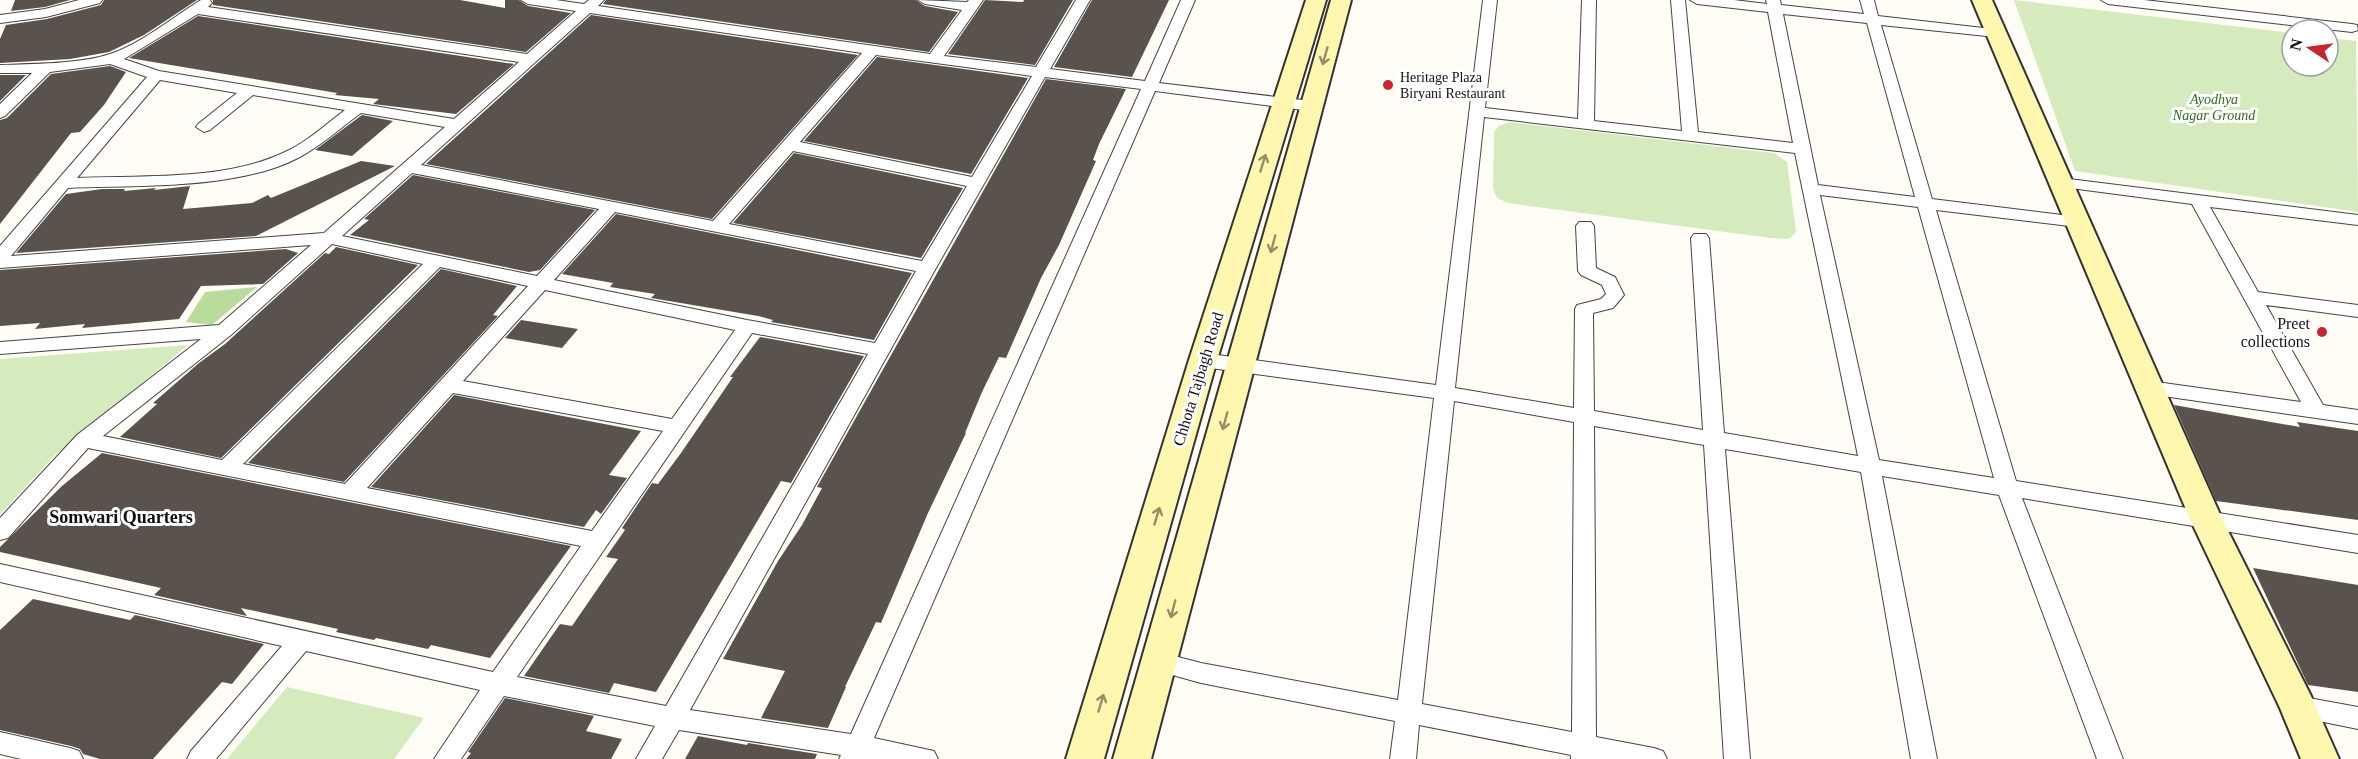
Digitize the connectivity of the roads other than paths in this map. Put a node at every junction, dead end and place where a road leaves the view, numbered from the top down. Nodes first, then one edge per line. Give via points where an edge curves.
1 (96, 0) edge
2 (210, 0) edge
3 (528, 0) edge
4 (925, 0) edge
5 (1083, 0) edge
6 (1188, 0) edge
7 (1316, 0) edge
8 (1341, 0) edge
9 (1490, 0) edge
10 (1589, 0) edge
11 (1678, 0) edge
12 (1697, 0) edge
13 (1982, 0) edge
14 (2108, 0) edge
15 (974, 3) edge
16 (592, 4) edge
17 (1774, 4) edge
18 (195, 9) junction
19 (1869, 9) edge
20 (0, 19) edge
21 (2356, 30) edge
22 (1996, 33) junction
23 (873, 49) junction
24 (111, 59) junction
25 (530, 59) junction
26 (934, 59) junction
27 (45, 68) junction
28 (0, 69) edge
29 (1042, 72) junction
30 (156, 75) junction
31 (1149, 87) junction
32 (250, 90) junction
33 (1282, 101) junction
34 (1311, 106) junction
35 (358, 108) junction
36 (1477, 112) junction
37 (0, 113) edge
38 (456, 124) junction
39 (1586, 124) junction
40 (204, 127) dead end
41 (1690, 136) junction
42 (789, 145) junction
43 (1802, 148) junction
44 (407, 167) junction
45 (63, 183) junction
46 (978, 183) junction
47 (2061, 183) junction
48 (1810, 189) junction
49 (2198, 200) junction
50 (1926, 203) junction
51 (611, 206) junction
52 (2358, 220) edge
53 (2078, 222) junction
54 (1585, 226) dead end
55 (717, 227) junction
56 (327, 238) junction
57 (1700, 238) dead end
58 (0, 257) edge
59 (437, 260) junction
60 (0, 262) edge
61 (927, 268) junction
62 (543, 282) junction
63 (2252, 297) junction
64 (2358, 311) edge
65 (747, 326) junction
66 (224, 331) junction
67 (0, 348) edge
68 (880, 350) junction
69 (1203, 360) junction
70 (1240, 365) junction
71 (448, 385) junction
72 (2149, 388) junction
73 (1444, 393) junction
74 (2316, 411) junction
75 (1583, 416) junction
76 (2358, 417) edge
77 (678, 427) junction
78 (1714, 439) junction
79 (84, 440) junction
80 (1870, 466) junction
81 (226, 468) junction
82 (2007, 488) junction
83 (350, 493) junction
84 (2206, 519) junction
85 (0, 532) edge
86 (597, 541) junction
87 (2358, 544) edge
88 (0, 573) edge
89 (302, 639) junction
90 (1159, 662) junction
91 (498, 684) junction
92 (2298, 707) junction
93 (1408, 712) junction
94 (672, 718) junction
95 (2358, 718) edge
96 (0, 743) edge
97 (1584, 752) edge
98 (855, 753) edge
99 (70, 759) edge
100 (200, 759) edge
101 (447, 759) edge
102 (649, 759) edge
103 (925, 759) edge
104 (1085, 759) edge
105 (1132, 759) edge
106 (1403, 759) edge
107 (1654, 759) edge
108 (1737, 759) edge
109 (1924, 759) edge
110 (2110, 759) edge
111 (2320, 759) edge

1 - 20 street via 68,9
2 - 18 street
3 - 16 street
4 - 15 street
5 - 29 street
6 - 31 street
7 - 33 main road, Chhota Tajbagh Road
8 -> 34 main road
9 - 36 street
10 - 39 street
11 - 41 street
12 - 17 street
13 - 22 main road
14 - 21 street
15 - 26 street
16 - 23 street
16 - 25 street
17 - 19 street
17 - 43 street
18 - 24 street
18 - 25 street
19 - 22 street
19 - 50 street
22 - 47 main road
23 - 26 street
23 - 42 street
24 - 27 street
24 - 30 street
25 - 38 street
26 - 29 street
27 - 28 street
27 - 37 street
29 - 31 street
29 - 46 street
30 - 32 street
30 - 45 street
31 - 33 street
31 - 98 street
32 - 35 street
32 - 40 street
33 - 34 street
69 -> 33 main road, Chhota Tajbagh Road
34 -> 70 main road
35 - 38 street
35 - 45 street via 290,156 260,166 211,176
36 - 39 street
36 - 73 street
38 - 44 street
39 - 41 street
41 - 43 street
42 - 46 street
42 - 55 street
43 - 48 street
44 - 51 street
44 - 56 street
45 - 58 street
46 - 61 street
47 - 49 street
47 - 53 main road
48 - 50 street
48 - 80 street
49 - 52 street
49 - 63 street
50 - 53 street
50 - 82 street
51 - 55 street
51 - 62 street
53 - 72 main road
54 - 75 street via 1587,271 1610,281 1615,295 1607,304 1584,309
55 - 61 street
56 - 59 street
56 - 60 street
56 - 66 street
57 - 78 street
59 - 62 street
59 - 81 street
61 - 68 street
62 - 65 street
62 - 71 street
63 - 64 street
63 - 74 street
65 - 68 street
65 - 77 street
66 - 67 street
66 - 79 street
68 - 94 street
69 - 70 street
104 -> 69 main road, Chhota Tajbagh Road
70 - 73 street
70 -> 90 main road
71 - 77 street
71 - 83 street
72 - 74 street
72 - 84 main road
73 - 75 street
73 - 93 street
74 - 76 street
75 - 78 street
75 - 97 street
77 - 86 street
78 - 80 street
78 - 108 street
79 - 81 street
79 - 85 street
80 - 82 street
80 - 109 street
81 - 83 street
82 - 84 street
82 - 110 street
83 - 86 street
84 - 87 street
84 - 92 main road
86 - 91 street
88 - 89 street
89 - 91 street
89 - 100 street
90 - 93 street
90 - 105 main road
91 - 94 street
91 - 101 street
92 - 95 street
92 - 111 main road
93 - 97 street
93 - 106 street
94 - 98 street
94 - 102 street
96 - 99 street
97 - 107 street
98 - 103 street

